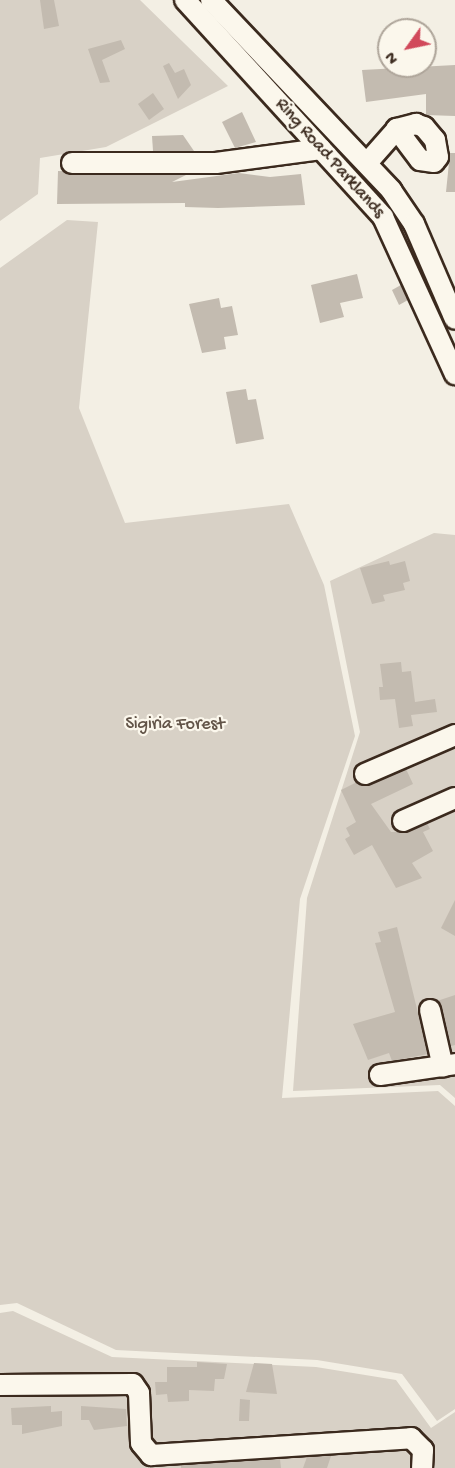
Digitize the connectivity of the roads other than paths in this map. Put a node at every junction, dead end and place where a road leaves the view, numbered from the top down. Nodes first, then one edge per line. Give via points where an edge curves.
1 (185, 0) edge
2 (210, 0) edge
3 (397, 129) dead end
4 (321, 149) junction
5 (72, 163) dead end
6 (367, 163) junction
7 (448, 289) edge
8 (453, 314) edge
9 (431, 318) junction
10 (455, 374) edge
11 (455, 735) edge
12 (365, 774) dead end
13 (455, 798) edge
14 (403, 821) dead end
15 (430, 1010) dead end
16 (449, 1066) edge
17 (380, 1075) dead end
18 (0, 1385) edge
19 (422, 1468) edge

1 - 4 street, Ring Road Parklands
2 - 6 street, Ring Road Parklands
3 - 6 street
4 - 5 street via 216,163
4 - 9 street, Ring Road Parklands via 383,218
6 - 7 street, Ring Road Parklands via 404,206
7 - 8 street, Ring Road Parklands
8 - 9 street
9 - 10 street, Ring Road Parklands
11 - 12 street
13 - 14 street
15 - 16 street
16 - 17 street
18 - 19 street via 133,1384 139,1393 141,1443 151,1455 411,1438 423,1450

